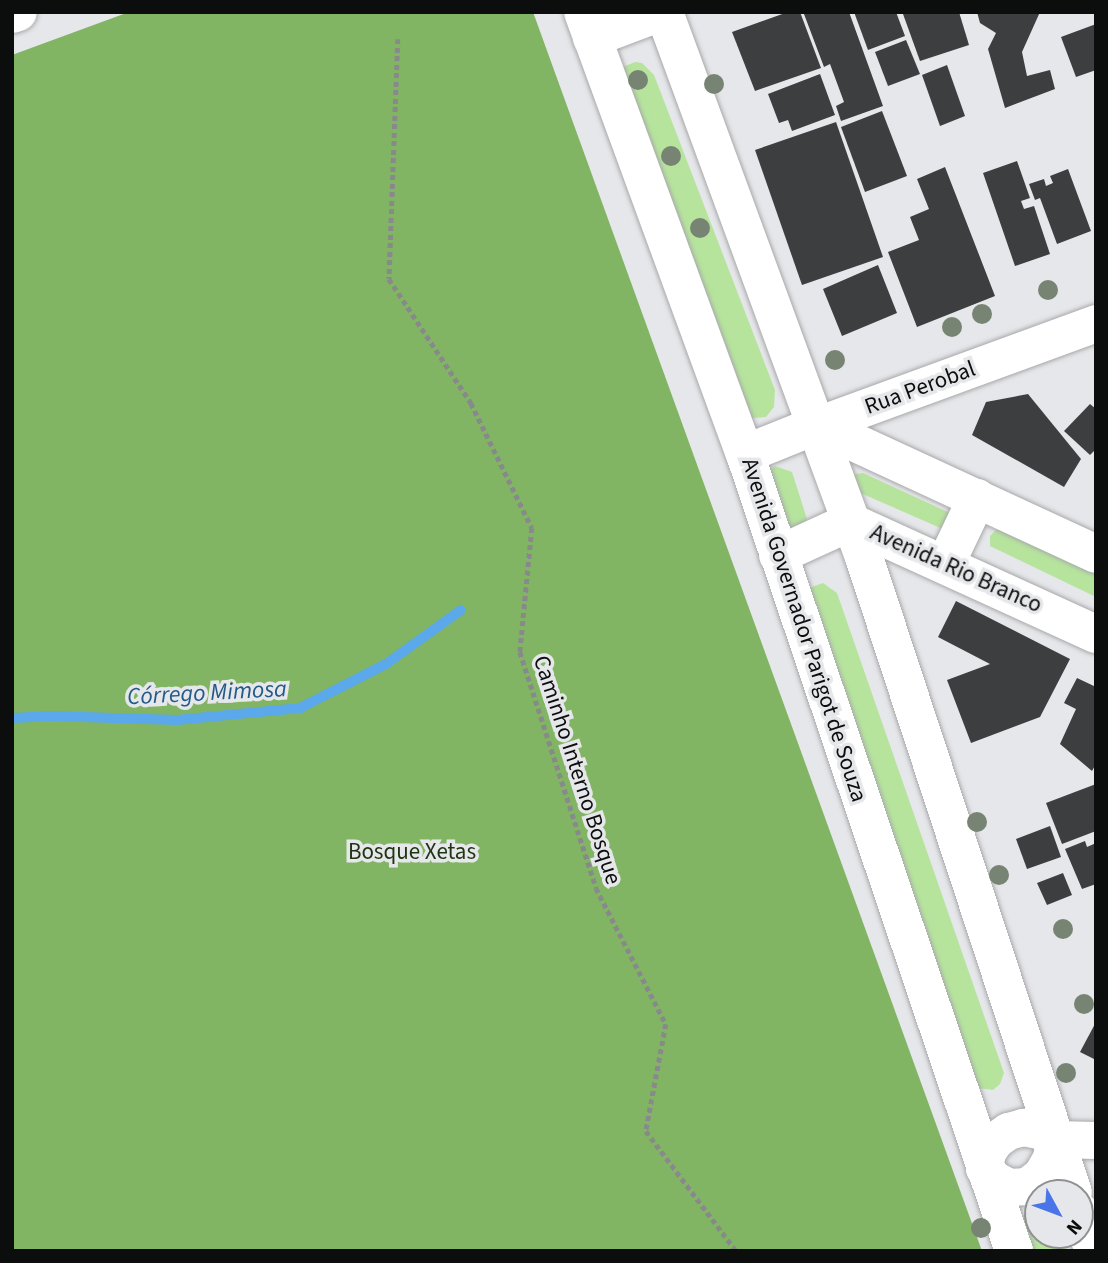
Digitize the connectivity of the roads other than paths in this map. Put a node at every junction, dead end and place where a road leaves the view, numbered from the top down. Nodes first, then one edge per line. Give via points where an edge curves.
1 (18, 12) edge
2 (662, 12) edge
3 (12, 14) edge
4 (588, 25) edge
5 (1096, 323) edge
6 (817, 425) junction
7 (746, 454) junction
8 (977, 498) junction
9 (850, 522) junction
10 (1096, 554) edge
11 (778, 555) junction
12 (946, 563) junction
13 (1096, 634) edge
14 (1054, 1139) junction
15 (1096, 1140) edge
16 (984, 1168) junction
17 (1068, 1179) edge
18 (1014, 1251) edge

1 - 3 street
2 - 4 street
2 - 6 street
4 - 7 street, Avenida Governador Parigot de Souza
5 - 6 street, Rua Perobal
6 - 7 street, Rua Perobal
6 - 8 street
6 - 9 street
7 - 11 street, Avenida Governador Parigot de Souza
8 - 10 street
8 - 12 street
9 - 11 street, Avenida Rio Branco
9 - 12 street, Avenida Rio Branco
9 - 14 street
11 - 16 street, Avenida Governador Parigot de Souza
12 - 13 street, Avenida Rio Branco
14 - 15 street
14 - 16 street via 1023,1127 1008,1131 987,1152
14 - 17 street
16 - 18 street, Avenida Governador Parigot de Souza

